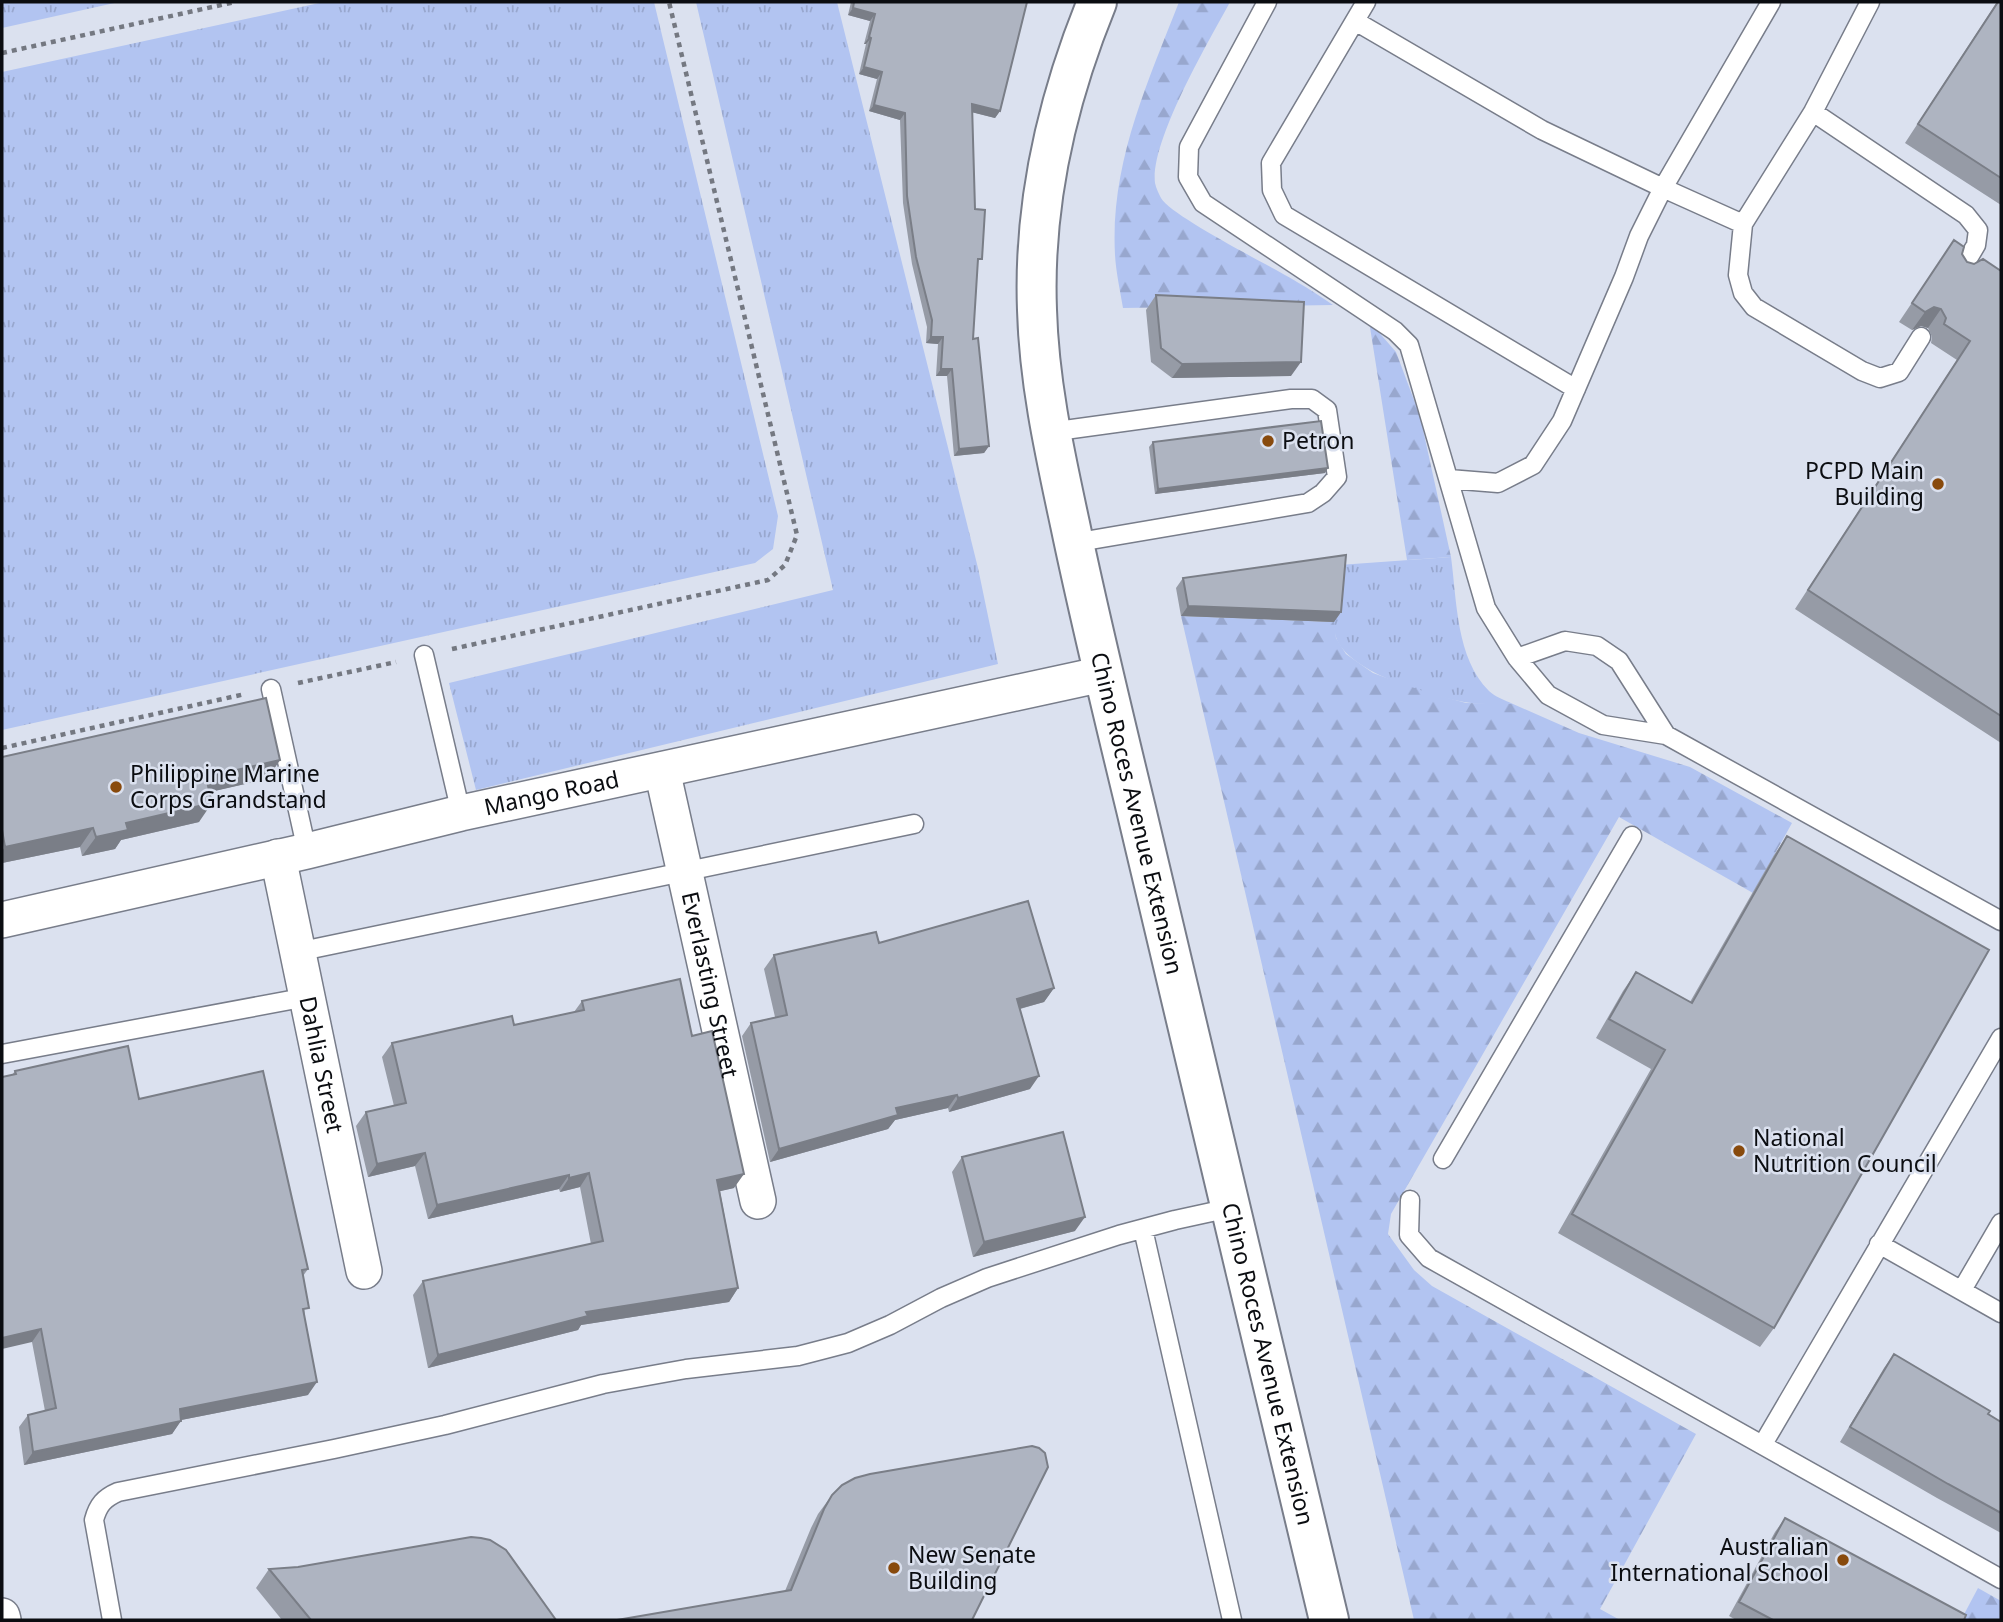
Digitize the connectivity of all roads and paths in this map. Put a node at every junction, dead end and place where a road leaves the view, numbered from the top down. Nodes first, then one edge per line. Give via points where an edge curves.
1 (235, 2) edge
2 (668, 2) edge
3 (1097, 2) edge
4 (1267, 2) edge
5 (1366, 2) edge
6 (1771, 2) edge
7 (1870, 2) edge
8 (1355, 21) junction
9 (2, 53) edge
10 (1813, 112) junction
11 (1663, 188) junction
12 (1742, 224) junction
13 (1960, 272) edge
14 (1921, 337) edge
15 (1576, 389) junction
16 (1050, 432) junction
17 (1449, 479) junction
18 (1073, 543) junction
19 (424, 656) junction
20 (1517, 658) junction
21 (1104, 674) junction
22 (271, 689) junction
23 (1666, 735) junction
24 (2, 748) edge
25 (662, 770) junction
26 (461, 813) junction
27 (914, 824) dead end
28 (1632, 836) dead end
29 (293, 854) junction
30 (684, 872) junction
31 (2, 920) edge
32 (2001, 921) edge
33 (298, 951) junction
34 (307, 997) junction
35 (2001, 1038) edge
36 (2, 1054) edge
37 (1443, 1158) dead end
38 (1409, 1200) dead end
39 (758, 1201) dead end
40 (1230, 1208) junction
41 (2001, 1223) edge
42 (1143, 1229) junction
43 (1879, 1244) junction
44 (364, 1271) dead end
45 (1962, 1290) junction
46 (2001, 1313) edge
47 (1763, 1444) junction
48 (2001, 1579) edge
49 (112, 1620) edge
50 (1232, 1620) edge
51 (1329, 1620) edge

1 - 9 path
2 - 19 path via 797,535 785,565 768,580
3 - 16 main road, Chino Roces Avenue Extension via 1063,97 1041,206 1037,310
4 - 17 lane via 1189,147 1188,177 1203,203 1395,331 1409,345
5 - 8 lane
6 - 11 lane
7 - 10 lane
8 - 11 lane via 1542,130
8 - 15 lane via 1271,163 1272,190 1284,215
10 - 12 lane
10 - 13 lane via 1966,215 1978,230 1976,245
11 - 12 lane
11 - 15 lane
12 - 14 lane via 1738,275 1743,293 1754,307 1880,378 1899,372
15 - 17 lane via 1562,421 1533,465 1498,483
16 - 18 main road, Chino Roces Avenue Extension
16 - 18 lane via 1291,398 1312,399 1327,410 1337,477 1308,503
17 - 20 lane via 1486,608
18 - 21 main road, Chino Roces Avenue Extension
19 - 22 path
19 - 26 lane
20 - 23 lane via 1548,695 1603,725
20 - 23 lane via 1564,640 1597,646 1619,661
21 - 25 street, Mango Road
21 - 40 main road, Chino Roces Avenue Extension
22 - 24 path
22 - 29 lane
23 - 32 lane
25 - 26 street, Mango Road
25 - 30 street, Everlasting Street
26 - 29 street, Mango Road
27 - 30 lane
28 - 37 lane
29 - 31 street, Mango Road
29 - 33 street, Dahlia Street
30 - 33 lane
30 - 39 street, Everlasting Street
33 - 34 street, Dahlia Street
34 - 36 lane
34 - 44 street, Dahlia Street
35 - 43 lane
38 - 47 lane via 1409,1235 1429,1258
40 - 42 lane
40 - 51 main road, Chino Roces Avenue Extension
41 - 45 lane
42 - 49 lane via 987,1278 890,1325 798,1356 603,1384 445,1425 118,1492 97,1507 94,1520
42 - 50 lane
43 - 45 lane
43 - 47 lane
45 - 46 lane
47 - 48 lane

